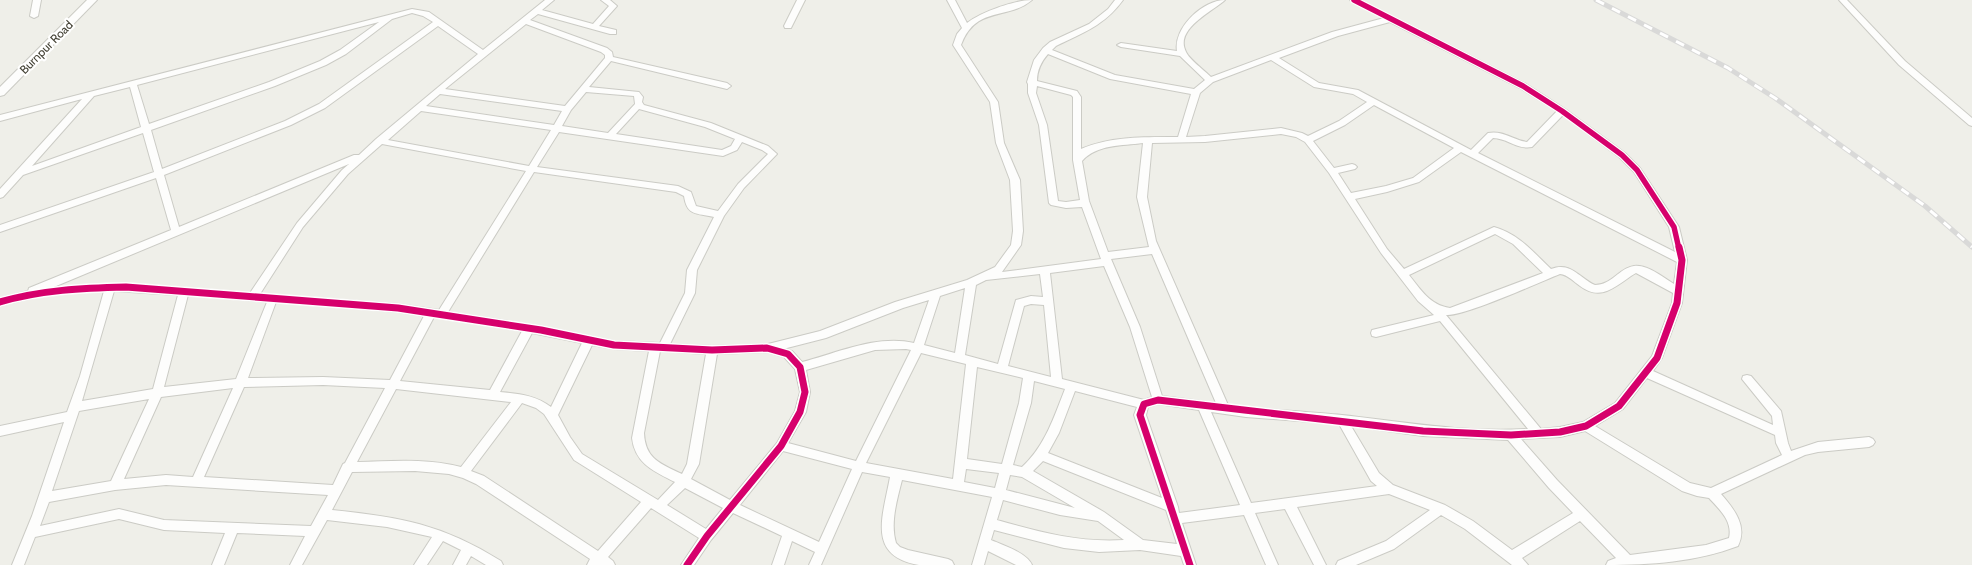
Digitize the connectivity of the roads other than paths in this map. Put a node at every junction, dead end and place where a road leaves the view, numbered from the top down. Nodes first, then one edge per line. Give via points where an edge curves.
1 (37, 0) edge
2 (83, 0) edge
3 (92, 0) edge
4 (550, 0) edge
5 (605, 0) edge
6 (801, 0) edge
7 (951, 0) edge
8 (1028, 0) edge
9 (1119, 0) edge
10 (1221, 0) edge
11 (1354, 0) edge
12 (1843, 0) edge
13 (537, 10) junction
14 (394, 15) junction
15 (34, 16) dead end
16 (1391, 19) junction
17 (526, 21) junction
18 (438, 22) junction
19 (788, 26) dead end
20 (594, 27) junction
21 (965, 27) junction
22 (613, 32) dead end
23 (1120, 45) dead end
24 (1046, 50) junction
25 (484, 54) junction
26 (1182, 54) junction
27 (608, 58) junction
28 (1272, 58) junction
29 (1210, 80) junction
30 (0, 82) edge
31 (1031, 82) junction
32 (133, 84) junction
33 (726, 86) dead end
34 (583, 89) junction
35 (439, 91) junction
36 (1196, 92) junction
37 (0, 93) edge
38 (91, 94) junction
39 (1374, 102) junction
40 (638, 104) junction
41 (419, 108) junction
42 (567, 109) junction
43 (1562, 112) junction
44 (0, 118) edge
45 (1972, 124) edge
46 (557, 128) junction
47 (145, 130) junction
48 (610, 136) junction
49 (740, 138) junction
50 (1148, 140) junction
51 (1182, 140) junction
52 (1308, 140) junction
53 (379, 141) junction
54 (1460, 148) junction
55 (364, 154) junction
56 (1472, 154) junction
57 (1077, 160) junction
58 (1352, 167) dead end
59 (532, 169) junction
60 (1332, 171) junction
61 (160, 173) junction
62 (20, 174) junction
63 (0, 196) edge
64 (1349, 197) junction
65 (1086, 203) junction
66 (720, 215) junction
67 (0, 229) edge
68 (176, 232) junction
69 (1154, 250) junction
70 (1106, 259) junction
71 (1682, 260) junction
72 (1045, 270) junction
73 (1549, 273) junction
74 (1402, 274) junction
75 (982, 278) junction
76 (970, 283) junction
77 (110, 287) junction
78 (184, 291) junction
79 (1678, 291) junction
80 (936, 293) junction
81 (21, 296) junction
82 (253, 296) junction
83 (273, 298) junction
84 (1048, 301) junction
85 (0, 302) edge
86 (1439, 313) junction
87 (436, 314) junction
88 (529, 328) junction
89 (1376, 333) dead end
90 (588, 342) junction
91 (659, 348) junction
92 (768, 348) junction
93 (918, 348) junction
94 (712, 350) junction
95 (958, 359) junction
96 (972, 362) junction
97 (800, 367) junction
98 (1002, 369) junction
99 (1646, 373) junction
100 (1029, 376) junction
101 (1747, 379) dead end
102 (1057, 382) junction
103 (393, 383) junction
104 (240, 384) junction
105 (1072, 386) junction
106 (157, 393) junction
107 (493, 396) junction
108 (519, 399) junction
109 (1158, 400) junction
110 (1144, 404) junction
111 (1203, 406) junction
112 (1224, 409) junction
113 (73, 411) junction
114 (552, 415) junction
115 (1342, 420) junction
116 (1586, 426) junction
117 (0, 431) edge
118 (1538, 433) junction
119 (1780, 433) junction
120 (1511, 435) junction
121 (1869, 442) dead end
122 (782, 446) junction
123 (1041, 455) junction
124 (1789, 458) junction
125 (960, 463) junction
126 (858, 466) junction
127 (347, 467) junction
128 (1005, 471) junction
129 (464, 472) junction
130 (1024, 472) junction
131 (897, 474) junction
132 (196, 481) junction
133 (684, 481) junction
134 (115, 485) junction
135 (958, 486) junction
136 (1388, 489) junction
137 (335, 490) junction
138 (1712, 493) junction
139 (999, 494) junction
140 (44, 498) junction
141 (1289, 504) junction
142 (654, 505) junction
143 (731, 506) junction
144 (1441, 509) junction
145 (1248, 510) junction
146 (1174, 513) junction
147 (323, 514) junction
148 (1581, 514) junction
149 (1100, 516) junction
150 (990, 523) junction
151 (233, 528) junction
152 (314, 531) junction
153 (31, 533) junction
154 (789, 533) junction
155 (440, 535) junction
156 (706, 536) junction
157 (984, 543) junction
158 (1140, 545) junction
159 (469, 548) junction
160 (822, 549) junction
161 (1185, 551) junction
162 (1627, 560) junction
163 (1659, 560) edge
164 (600, 563) edge
165 (1518, 563) edge
166 (494, 564) edge
167 (18, 565) edge
168 (218, 565) edge
169 (296, 565) edge
170 (420, 565) edge
171 (458, 565) edge
172 (688, 565) edge
173 (778, 565) edge
174 (814, 565) edge
175 (948, 565) edge
176 (978, 565) edge
177 (1026, 565) edge
178 (1190, 565) edge
179 (1272, 565) edge
180 (1320, 565) edge
181 (1342, 565) edge
182 (1612, 565) edge

1 - 15 street
2 - 30 street
3 - 37 street, Burnpur Road
4 - 13 street
5 - 20 street via 613,6
6 - 19 street
7 - 21 street
8 - 21 street via 981,16
9 - 24 street via 1102,19
10 - 26 street via 1189,25 1180,38
11 - 16 street
12 - 45 street via 1902,62
13 - 17 street
13 - 20 street
14 - 18 street via 421,12
14 - 32 street
14 - 47 street via 344,52 323,63
16 - 28 street via 1335,34
16 - 43 street via 1523,86
17 - 25 street
17 - 27 street via 604,50 609,54
18 - 25 street
18 - 61 street via 322,106 288,123
20 - 22 street
21 - 75 street via 957,45 994,102 998,112 1000,143 1010,165 1017,194 1016,245 998,270
23 - 26 street
24 - 31 street via 1038,60
24 - 36 street via 1102,74
25 - 35 street
26 - 29 street
27 - 33 street
27 - 34 street
28 - 29 street
28 - 39 street via 1317,85 1355,92
29 - 36 street
31 - 57 street via 1074,93 1077,97
31 - 65 street via 1043,125 1054,203
32 - 38 street
32 - 47 street
34 - 40 street via 636,94
34 - 42 street
35 - 41 street
35 - 42 street
36 - 51 street
38 - 44 street
38 - 62 street
39 - 52 street
39 - 54 street
40 - 48 street
40 - 49 street
41 - 46 street
41 - 53 street
42 - 46 street
43 - 56 street via 1528,145 1495,134 1490,135
43 - 71 street via 1622,155 1637,170 1674,227
46 - 48 street
46 - 59 street
47 - 61 street
47 - 62 street
48 - 49 street via 723,153 734,148
49 - 66 street via 773,154 741,186
50 - 51 street
50 - 57 street via 1100,145 1085,151
50 - 69 street via 1142,197
51 - 52 street via 1281,131
52 - 60 street
53 - 55 street
53 - 59 street
54 - 56 street
54 - 64 street via 1416,180
55 - 68 street
55 - 82 street via 312,209
56 - 71 street
57 - 65 street via 1078,180
58 - 60 street
59 - 66 street via 678,189 688,194 693,209
59 - 87 street
60 - 64 street
61 - 67 street
61 - 68 street
62 - 63 street
64 - 74 street
65 - 70 street
66 - 91 street via 692,270 690,293
68 - 81 street
69 - 70 street
69 - 112 street
70 - 72 street
70 - 109 street via 1134,326
71 - 79 street
72 - 75 street
72 - 84 street
73 - 74 street via 1510,237 1494,230
73 - 79 street via 1566,269 1586,285 1602,289 1635,269
73 - 86 street via 1464,308
74 - 86 street
75 - 76 street
76 - 80 street
76 - 95 street
77 - 78 street
77 - 81 street
77 - 113 street
78 - 82 street
78 - 106 street
79 - 99 street via 1677,303 1657,358
80 - 92 street via 822,335
80 - 93 street
81 - 85 street
82 - 83 street
83 - 87 street
83 - 104 street
84 - 98 street via 1020,303
84 - 102 street
86 - 89 street
86 - 118 street
87 - 88 street
87 - 103 street
88 - 90 street
88 - 107 street
90 - 91 street
90 - 114 street
91 - 94 street
91 - 133 street via 640,417 638,445 642,456
92 - 94 street
92 - 97 street via 788,354
93 - 95 street
93 - 97 street via 906,344 875,346
93 - 126 street
94 - 133 street via 697,448
95 - 96 street
96 - 98 street
96 - 125 street
97 - 122 street via 805,392 800,412
98 - 100 street
99 - 116 street via 1619,406
99 - 119 street
100 - 102 street
100 - 128 street via 1025,403
101 - 119 street via 1777,414
102 - 105 street
103 - 104 street
103 - 107 street
103 - 127 street
104 - 106 street
104 - 132 street
105 - 110 street
105 - 123 street
106 - 113 street
106 - 134 street
107 - 108 street
108 - 114 street via 544,405
108 - 129 street
109 - 110 street
109 - 111 street
110 - 146 street via 1140,416
111 - 112 street
111 - 145 street
112 - 115 street
113 - 117 street
113 - 140 street
114 - 142 street via 567,446 578,457
115 - 120 street via 1423,431
115 - 136 street via 1375,477
116 - 118 street
116 - 138 street via 1686,487
118 - 120 street
119 - 124 street
120 - 148 street
121 - 124 street via 1818,447
122 - 126 street
122 - 143 street
123 - 130 street
123 - 146 street
124 - 138 street
125 - 128 street
125 - 135 street
126 - 131 street
126 - 160 street
127 - 129 street via 422,466
127 - 137 street
128 - 130 street
128 - 139 street
129 - 164 street
130 - 149 street
131 - 135 street
131 - 175 street via 888,543 909,556
132 - 134 street
132 - 137 street
133 - 142 street
133 - 143 street
134 - 140 street
135 - 139 street
136 - 141 street
136 - 144 street
137 - 147 street
138 - 163 street via 1734,520 1738,533 1734,542
139 - 149 street via 1063,512
139 - 150 street
140 - 153 street
141 - 145 street
141 - 180 street
142 - 156 street
142 - 164 street
143 - 154 street
143 - 156 street
144 - 165 street via 1469,524
144 - 181 street via 1390,546
145 - 146 street
145 - 179 street
146 - 161 street
147 - 152 street
147 - 155 street via 400,524
148 - 162 street
148 - 165 street
149 - 158 street
150 - 157 street
150 - 158 street via 1072,545 1107,548
151 - 152 street
151 - 153 street via 164,525 119,514
151 - 168 street
152 - 169 street
153 - 167 street
154 - 160 street
154 - 173 street
155 - 159 street
155 - 170 street
156 - 172 street
157 - 176 street
157 - 177 street via 1011,554
158 - 161 street
159 - 166 street
159 - 171 street
160 - 174 street
161 - 178 street
162 - 163 street
162 - 182 street

